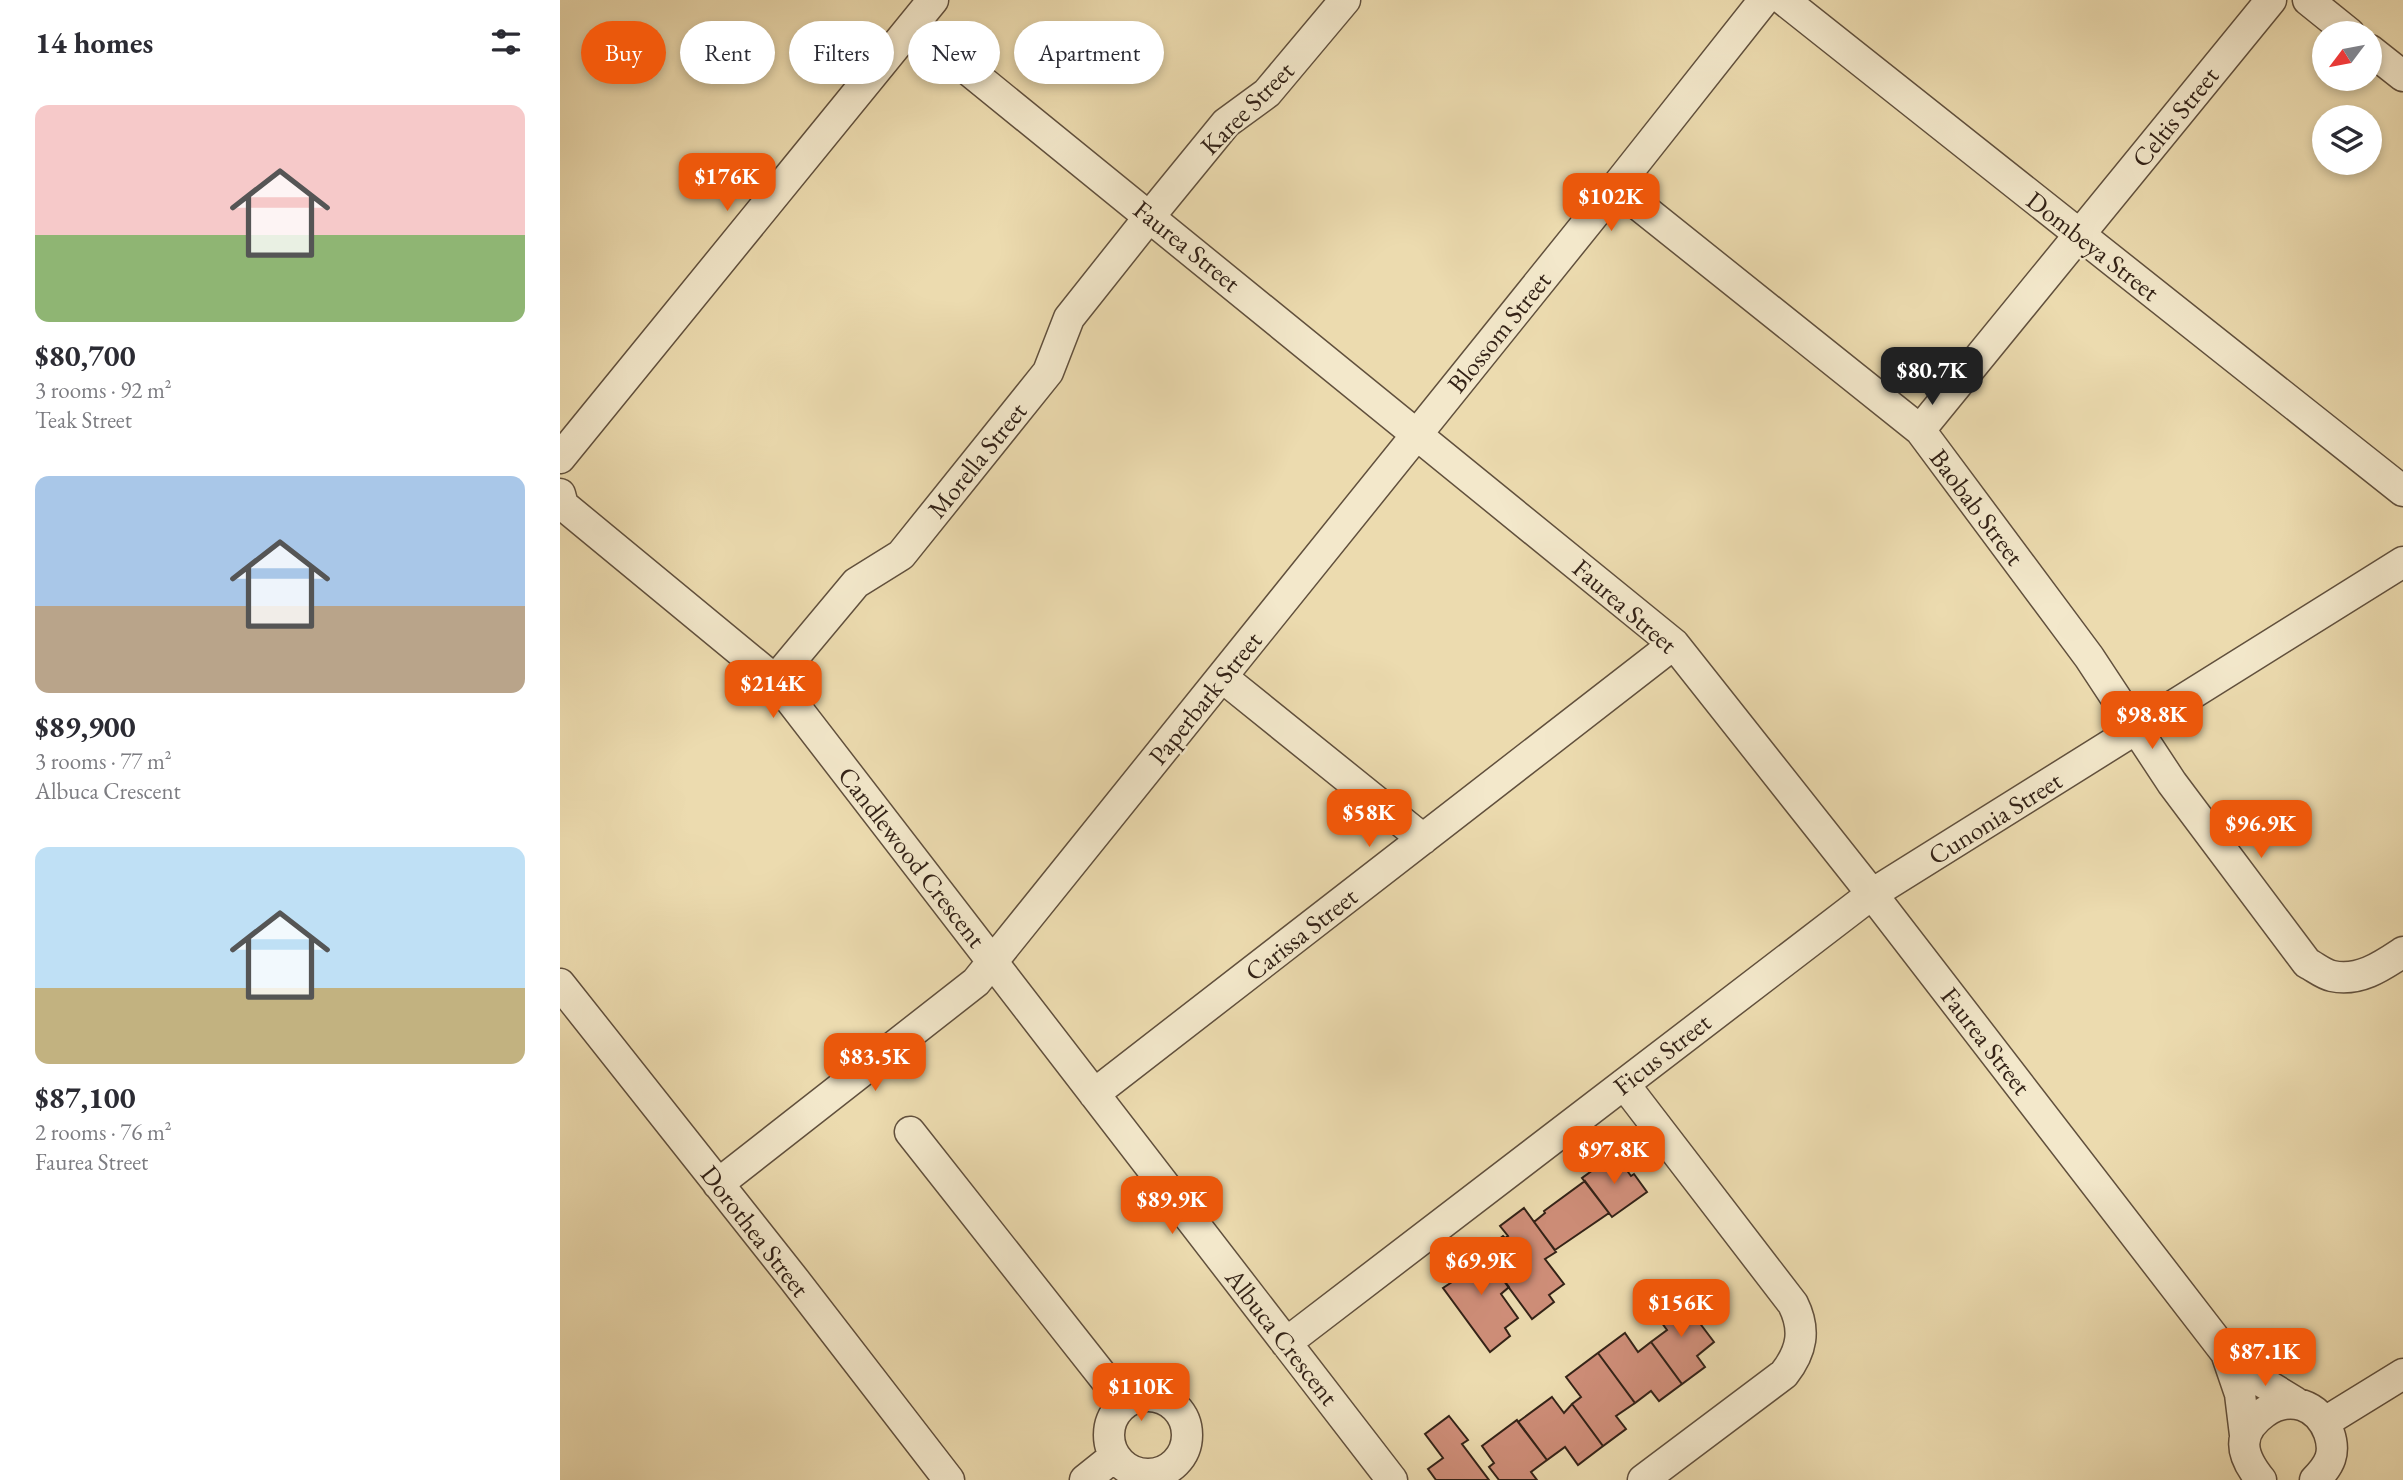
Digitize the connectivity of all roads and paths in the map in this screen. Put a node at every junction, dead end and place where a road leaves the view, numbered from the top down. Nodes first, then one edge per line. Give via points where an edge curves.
1 (933, 0) edge
2 (1345, 0) edge
3 (1763, 0) edge
4 (1784, 0) edge
5 (2271, 0) edge
6 (2308, 0) edge
7 (916, 21) edge
8 (2334, 21) edge
9 (908, 31) edge
10 (2382, 59) edge
11 (2403, 76) edge
12 (986, 84) edge
13 (1616, 187) junction
14 (1150, 216) junction
15 (2079, 234) junction
16 (1920, 430) junction
17 (1417, 433) junction
18 (560, 458) edge
19 (2403, 491) edge
20 (560, 494) edge
21 (2403, 562) edge
22 (1674, 645) junction
23 (1222, 677) junction
24 (775, 680) junction
25 (2137, 730) junction
26 (1423, 839) junction
27 (1872, 894) junction
28 (2403, 952) edge
29 (992, 962) junction
30 (560, 984) edge
31 (1624, 1084) junction
32 (1094, 1094) junction
33 (910, 1132) dead end
34 (718, 1184) junction
35 (1286, 1343) junction
36 (2226, 1353) junction
37 (2403, 1374) edge
38 (2295, 1402) junction
39 (1124, 1403) junction
40 (2325, 1422) junction
41 (2245, 1435) junction
42 (1115, 1456) junction
43 (1174, 1474) edge
44 (2250, 1476) edge
45 (949, 1480) edge
46 (1085, 1480) edge
47 (1392, 1480) edge
48 (1643, 1480) edge
49 (2315, 1480) edge

1 - 7 street
2 - 14 street, Karee Street via 1267,93 1226,123
3 - 13 street, Blossom Street
4 - 15 street, Dombeya Street
5 - 15 street, Celtis Street
6 - 8 street
9 - 18 street
10 - 11 street
12 - 14 street, Faurea Street
13 - 16 street, Baobab Street
13 - 17 street, Blossom Street
14 - 17 street, Faurea Street
14 - 24 street, Morella Street via 1069,318 1048,372 901,555 856,583
15 - 16 street, Celtis Street
15 - 19 street, Dombeya Street
16 - 25 street, Baobab Street
17 - 22 street, Faurea Street
17 - 23 street, Paperbark Street
20 - 24 street, Candlewood Crescent via 564,505
21 - 25 street, Cunonia Street
22 - 26 street, Carissa Street
22 - 27 street, Faurea Street
23 - 26 street
23 - 29 street, Paperbark Street
24 - 29 street, Candlewood Crescent
25 - 27 street, Cunonia Street
25 - 28 street, Baobab Street via 2307,962 2331,976 2354,977 2377,970
26 - 32 street, Carissa Street
27 - 31 street, Ficus Street
27 - 36 street, Faurea Street
29 - 32 street, Albuca Crescent
29 - 34 street, Paperbark Street via 976,982
30 - 34 street, Dorothea Street
31 - 35 street, Ficus Street
31 - 48 street via 1793,1304 1802,1332 1795,1361 1784,1374
32 - 35 street, Albuca Crescent
33 - 39 street
34 - 45 street, Dorothea Street
35 - 47 street, Albuca Crescent
36 - 38 street, Faurea Street
36 - 41 street, Faurea Street via 2240,1394
37 - 40 street
38 - 40 street, Faurea Street via 2311,1408
38 - 41 street via 2276,1405 2252,1422
39 - 42 street via 1109,1428
39 - 43 street via 1151,1395 1176,1406 1188,1432
40 - 49 street via 2333,1443 2332,1459
41 - 44 street, Faurea Street
42 - 43 street via 1134,1471
42 - 46 street

